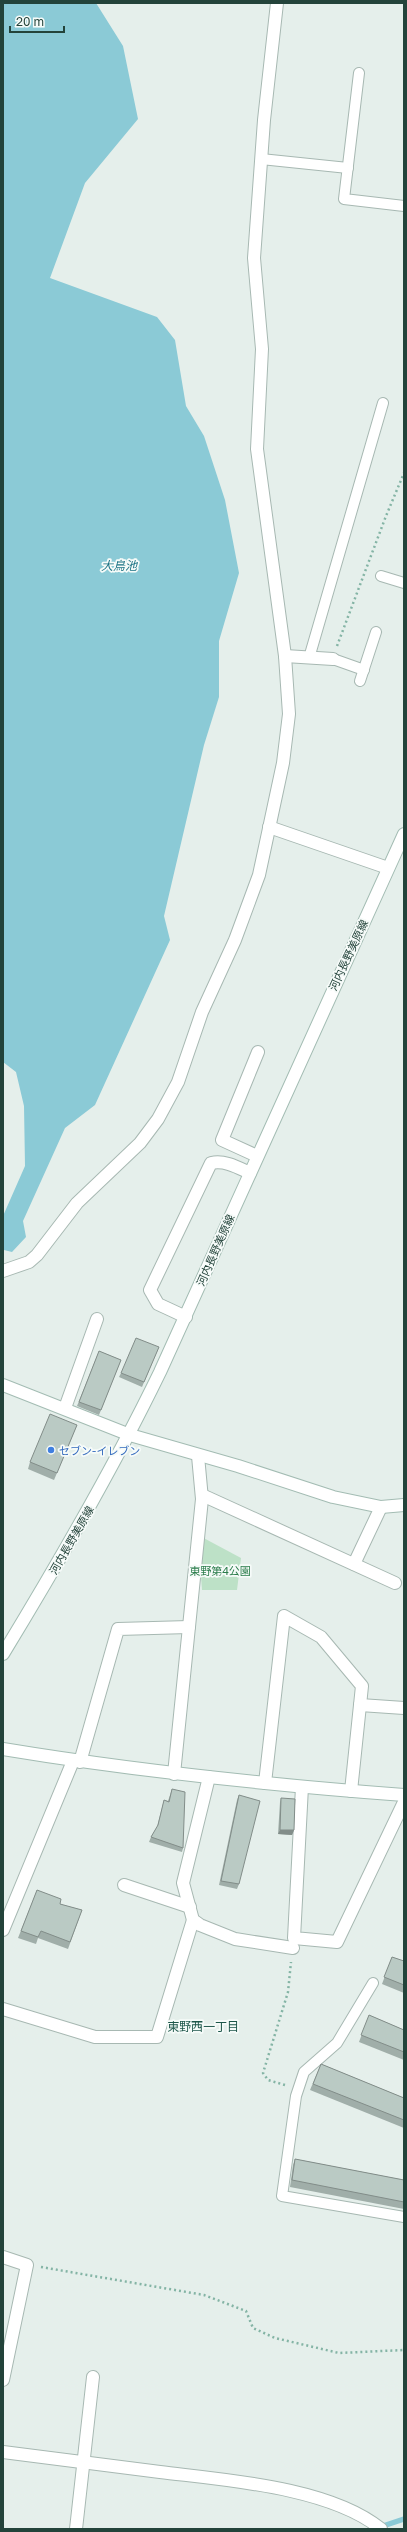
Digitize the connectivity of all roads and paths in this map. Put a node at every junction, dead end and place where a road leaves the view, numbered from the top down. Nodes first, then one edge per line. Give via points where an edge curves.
1 (276, 3) edge
2 (359, 73) dead end
3 (261, 159) junction
4 (348, 168) junction
5 (404, 206) edge
6 (383, 403) dead end
7 (404, 473) edge
8 (381, 576) dead end
9 (404, 583) edge
10 (376, 632) dead end
11 (285, 656) junction
12 (309, 658) junction
13 (333, 659) junction
14 (364, 670) junction
15 (360, 681) dead end
16 (269, 827) junction
17 (404, 834) edge
18 (388, 868) junction
19 (258, 1052) dead end
20 (257, 1156) junction
21 (250, 1173) junction
22 (3, 1272) edge
23 (186, 1317) junction
24 (98, 1320) dead end
25 (3, 1385) edge
26 (64, 1408) junction
27 (130, 1435) junction
28 (198, 1456) junction
29 (202, 1495) junction
30 (404, 1504) edge
31 (381, 1507) junction
32 (354, 1564) junction
33 (395, 1583) dead end
34 (189, 1627) junction
35 (3, 1654) edge
36 (360, 1705) junction
37 (404, 1708) edge
38 (3, 1749) edge
39 (77, 1761) junction
40 (174, 1774) junction
41 (209, 1777) junction
42 (265, 1783) junction
43 (302, 1787) junction
44 (351, 1791) junction
45 (404, 1795) edge
46 (404, 1802) edge
47 (124, 1885) dead end
48 (190, 1907) junction
49 (193, 1920) junction
50 (3, 1930) edge
51 (293, 1948) joint
52 (373, 1983) dead end
53 (3, 2009) edge
54 (298, 2088) junction
55 (404, 2217) edge
56 (3, 2257) edge
57 (27, 2265) junction
58 (404, 2350) edge
59 (94, 2377) dead end
60 (3, 2380) edge
61 (3, 2452) edge
62 (83, 2462) junction
63 (377, 2526) edge
64 (76, 2529) edge

1 - 3 street
2 - 4 lane
3 - 4 lane
3 - 11 street via 254,258 262,350 257,449
4 - 5 lane via 344,199
6 - 12 lane
7 - 13 path
8 - 9 lane
10 - 14 lane
11 - 12 street
11 - 16 street via 289,714 283,764
12 - 13 street
13 - 14 lane
14 - 15 lane
16 - 18 street
16 - 22 street via 258,875 236,940 202,1012 178,1082 158,1119 140,1143 77,1203 37,1255 29,1262
17 - 18 street, 河内長野美原線
18 - 20 street, 河内長野美原線
19 - 20 street via 222,1140
20 - 21 street, 河内長野美原線
21 - 23 street, 河内長野美原線
21 - 23 street via 229,1163 211,1163 150,1290 158,1304
23 - 27 street, 河内長野美原線
24 - 26 street
25 - 26 street
26 - 27 street
27 - 28 street
27 - 35 street, 河内長野美原線 via 65,1553
28 - 29 street
28 - 31 street via 238,1466 333,1497
29 - 32 street
29 - 34 street
30 - 31 street
31 - 32 street
32 - 33 street
34 - 39 street via 118,1629
34 - 40 street
36 - 37 street
36 - 42 street via 362,1686 321,1637 284,1616
36 - 44 street
38 - 39 street
39 - 40 street
39 - 50 street
40 - 41 street
41 - 42 street
41 - 48 street via 183,1883
42 - 43 street
43 - 44 street
43 - 46 street via 294,1938 338,1942
44 - 45 street
47 - 48 street
48 - 49 street
49 - 51 street via 235,1939
49 - 53 street via 157,2037 95,2036
51 - 54 path via 288,1992 263,2073 268,2080
52 - 54 lane via 337,2043 304,2072
54 - 55 lane via 282,2196
56 - 57 street
57 - 58 path via 204,2295 246,2311 253,2328 275,2338 339,2353
57 - 60 street
59 - 62 street
61 - 62 street
62 - 63 street via 259,2485 355,2511
62 - 64 street

